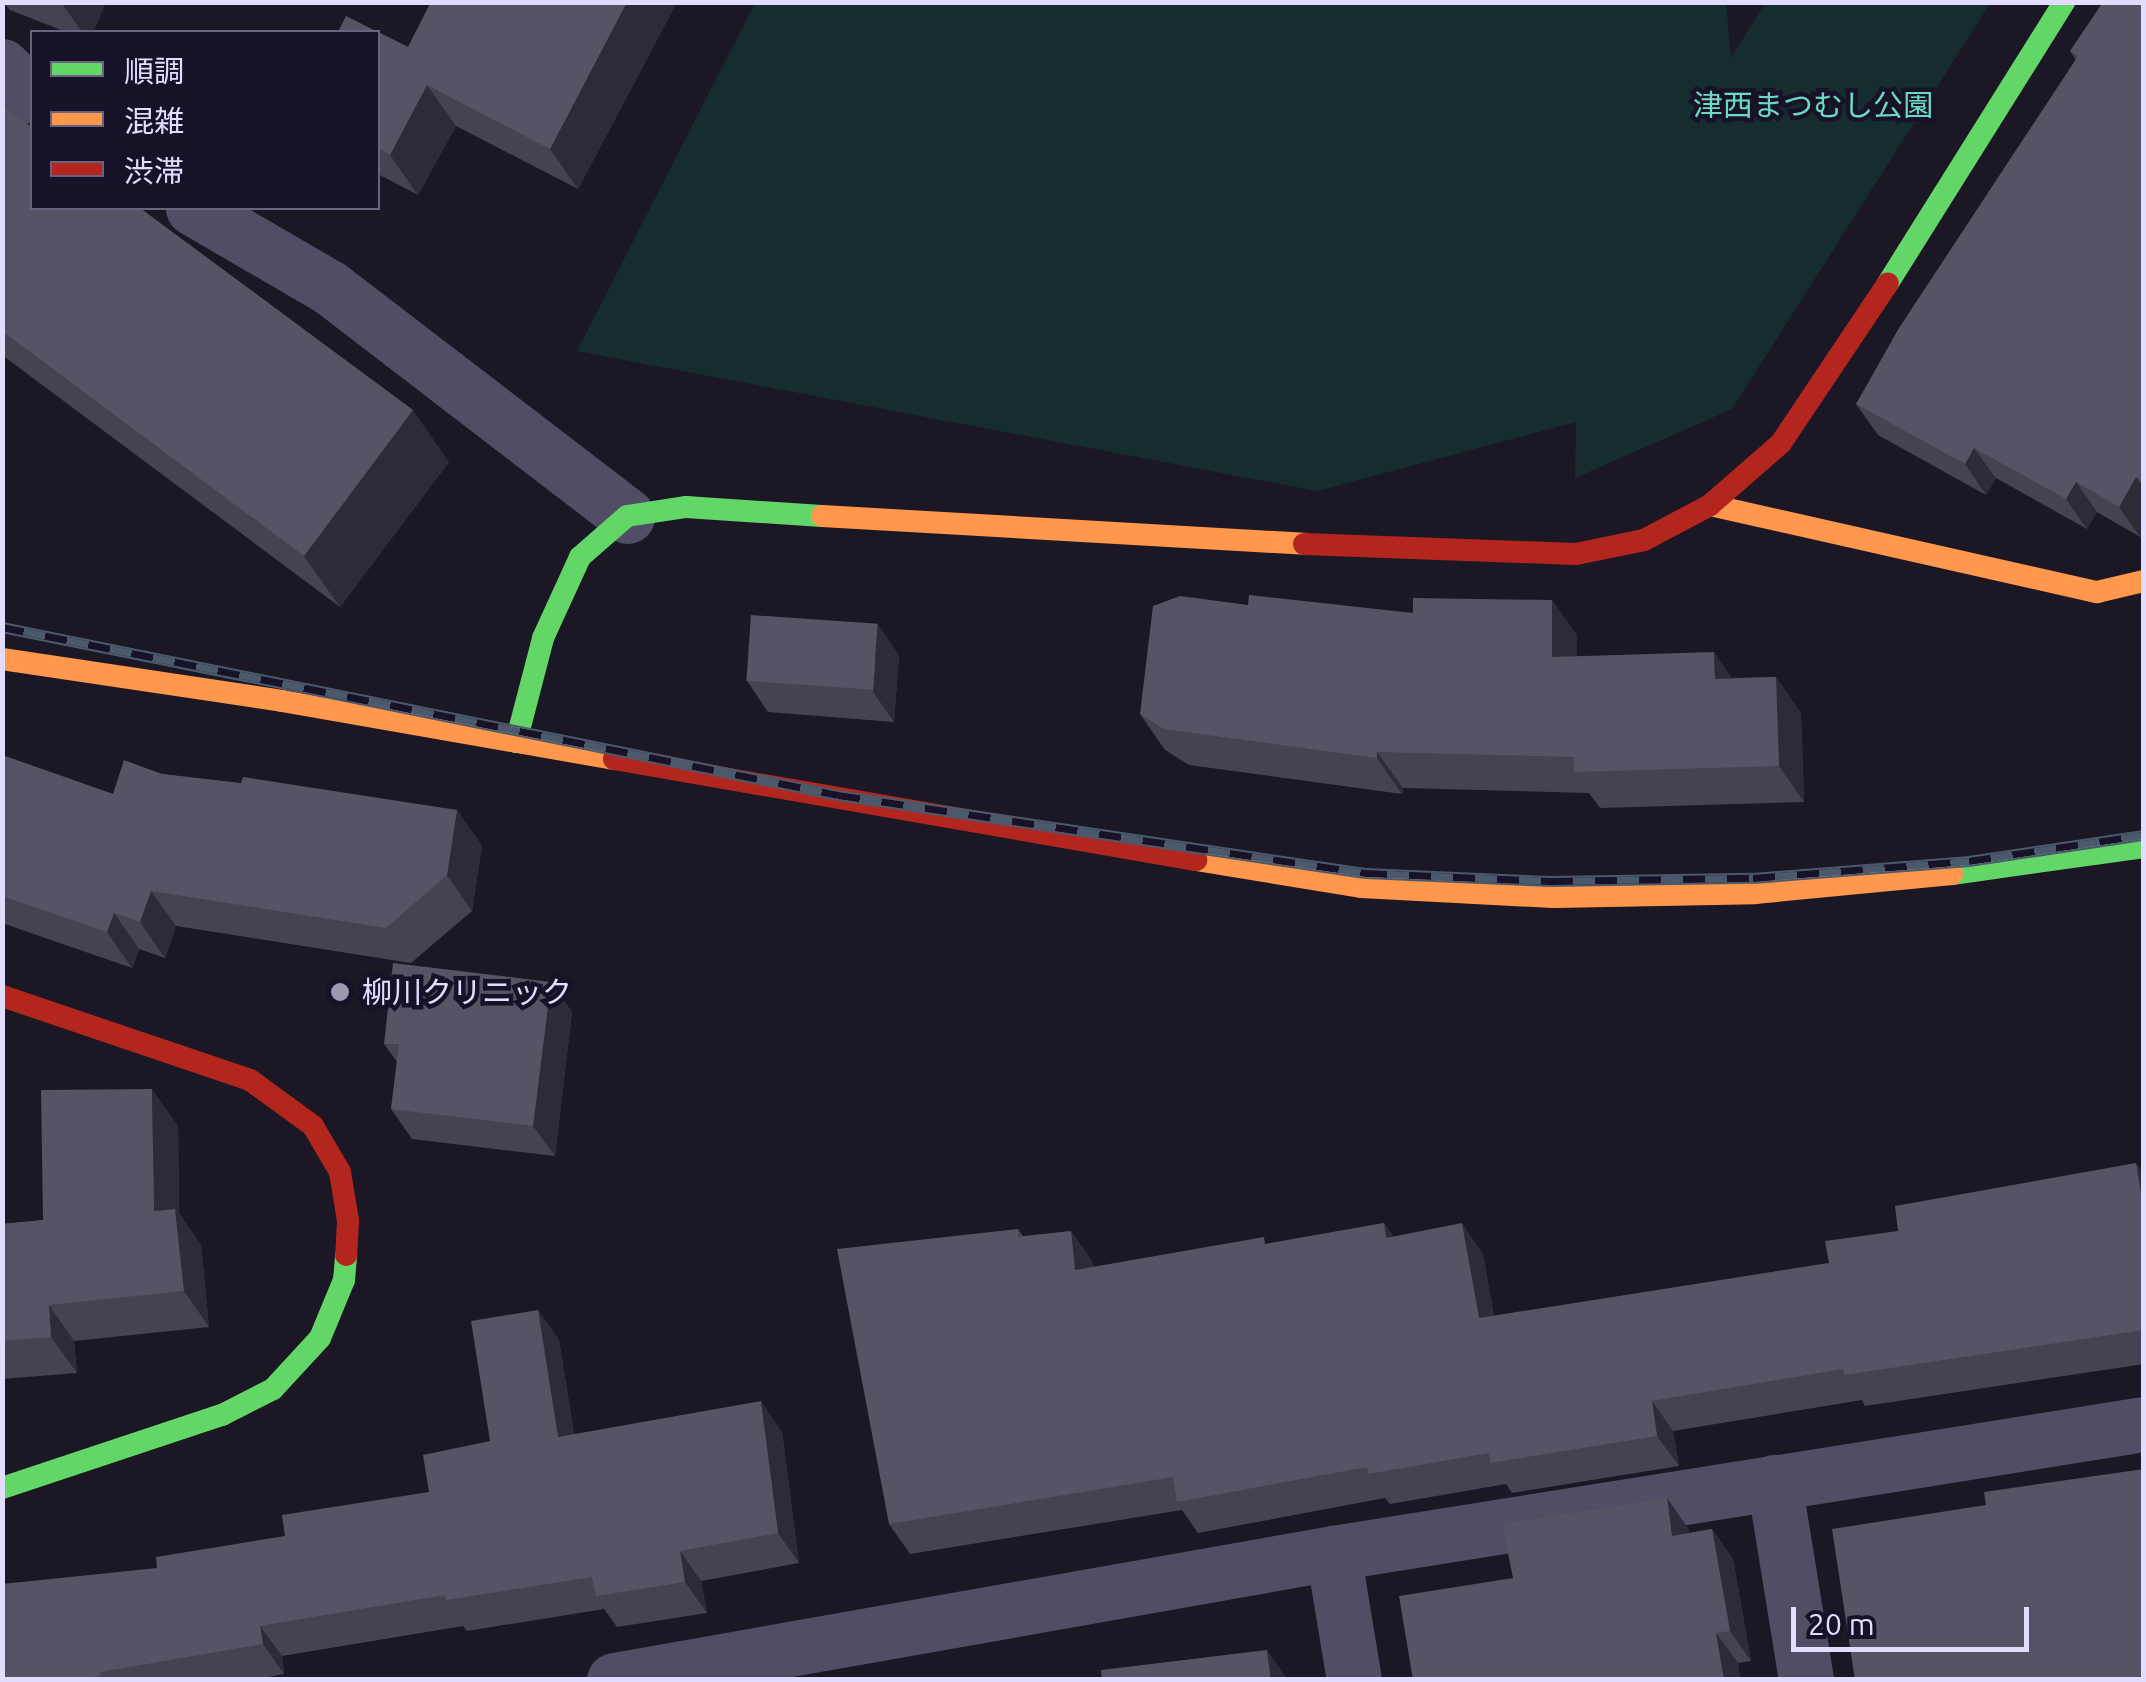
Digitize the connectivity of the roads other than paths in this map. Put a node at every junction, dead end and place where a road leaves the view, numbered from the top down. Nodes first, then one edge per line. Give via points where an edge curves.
1 (2064, 2) edge
2 (2, 66) edge
3 (30, 94) edge
4 (196, 210) edge
5 (1710, 505) junction
6 (627, 516) junction
7 (2144, 581) edge
8 (2, 659) edge
9 (516, 742) junction
10 (2144, 847) edge
11 (2, 996) edge
12 (2144, 1424) edge
13 (1774, 1482) junction
14 (2, 1488) edge
15 (1333, 1553) junction
16 (853, 1659) edge
17 (614, 1680) edge
18 (1354, 1680) edge
19 (1806, 1680) edge

1 - 5 street via 1831,373 1780,443
2 - 3 street
4 - 6 street via 329,287
5 - 6 street via 1644,540 1576,554 1192,540 686,507
5 - 7 street via 2097,592
6 - 9 street via 580,557 543,638
8 - 9 street
9 - 10 street via 1361,887 1554,897 1755,893 2025,868
11 - 14 street via 250,1080 313,1126 340,1172 348,1220 344,1280 320,1338 273,1389 222,1415
12 - 13 street
13 - 15 street
13 - 19 street
15 - 16 street
15 - 18 street
16 - 17 street

